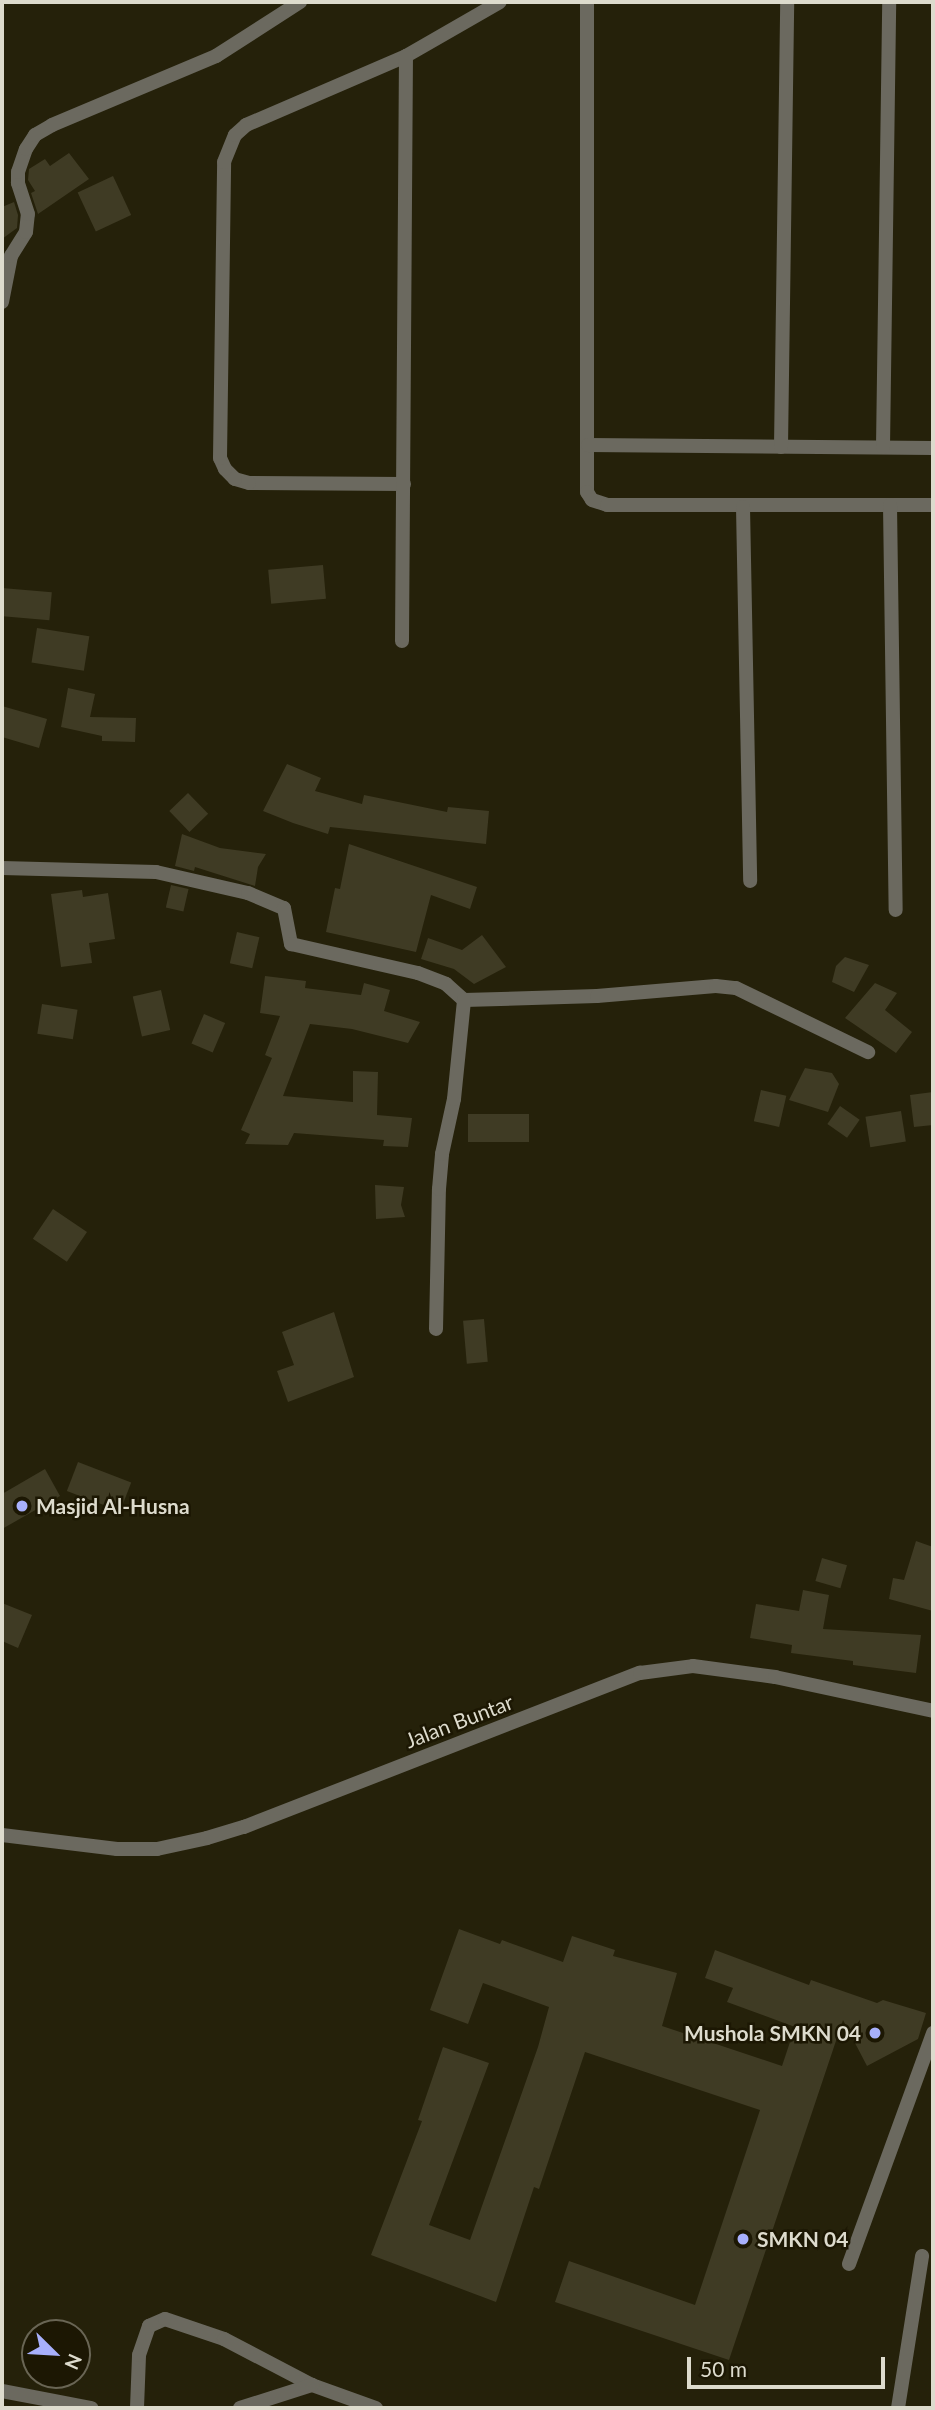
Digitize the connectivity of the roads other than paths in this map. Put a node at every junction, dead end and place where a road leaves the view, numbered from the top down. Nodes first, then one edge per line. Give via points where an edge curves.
1 (300, 2) edge
2 (500, 2) edge
3 (587, 2) edge
4 (786, 2) edge
5 (889, 2) edge
6 (406, 56) junction
7 (2, 302) edge
8 (588, 445) junction
9 (781, 447) junction
10 (883, 447) junction
11 (933, 448) edge
12 (404, 484) junction
13 (890, 505) junction
14 (933, 505) edge
15 (743, 508) junction
16 (402, 641) dead end
17 (2, 868) edge
18 (750, 881) dead end
19 (896, 910) dead end
20 (464, 1000) junction
21 (867, 1052) dead end
22 (436, 1329) dead end
23 (933, 1711) edge
24 (2, 1835) edge
25 (933, 2034) edge
26 (922, 2256) dead end
27 (849, 2264) dead end
28 (312, 2385) junction
29 (2, 2391) edge
30 (356, 2405) edge
31 (90, 2408) edge
32 (137, 2408) edge
33 (240, 2408) edge
34 (376, 2408) edge
35 (898, 2408) edge

1 - 7 street via 216,56 35,135 18,172 28,222 11,256
2 - 6 street
3 - 8 street
4 - 9 street
5 - 10 street
6 - 12 street
6 - 12 street via 246,125 234,135 224,162 220,458 235,479 249,483
8 - 9 street
8 - 15 street via 587,492 598,503
9 - 10 street
10 - 11 street
12 - 16 street
13 - 14 street
13 - 15 street
13 - 19 street
15 - 18 street
17 - 20 street via 156,872 248,893 284,908 291,944 418,973 446,984
20 - 21 street via 736,988
20 - 22 street via 439,1189
23 - 24 street, Jalan Buntar via 693,1666 640,1673 207,1838 157,1849 117,1849
25 - 27 street
26 - 35 street
28 - 30 street
28 - 32 street via 224,2339 165,2319 149,2326 139,2355
28 - 33 street
29 - 31 street
30 - 34 street

